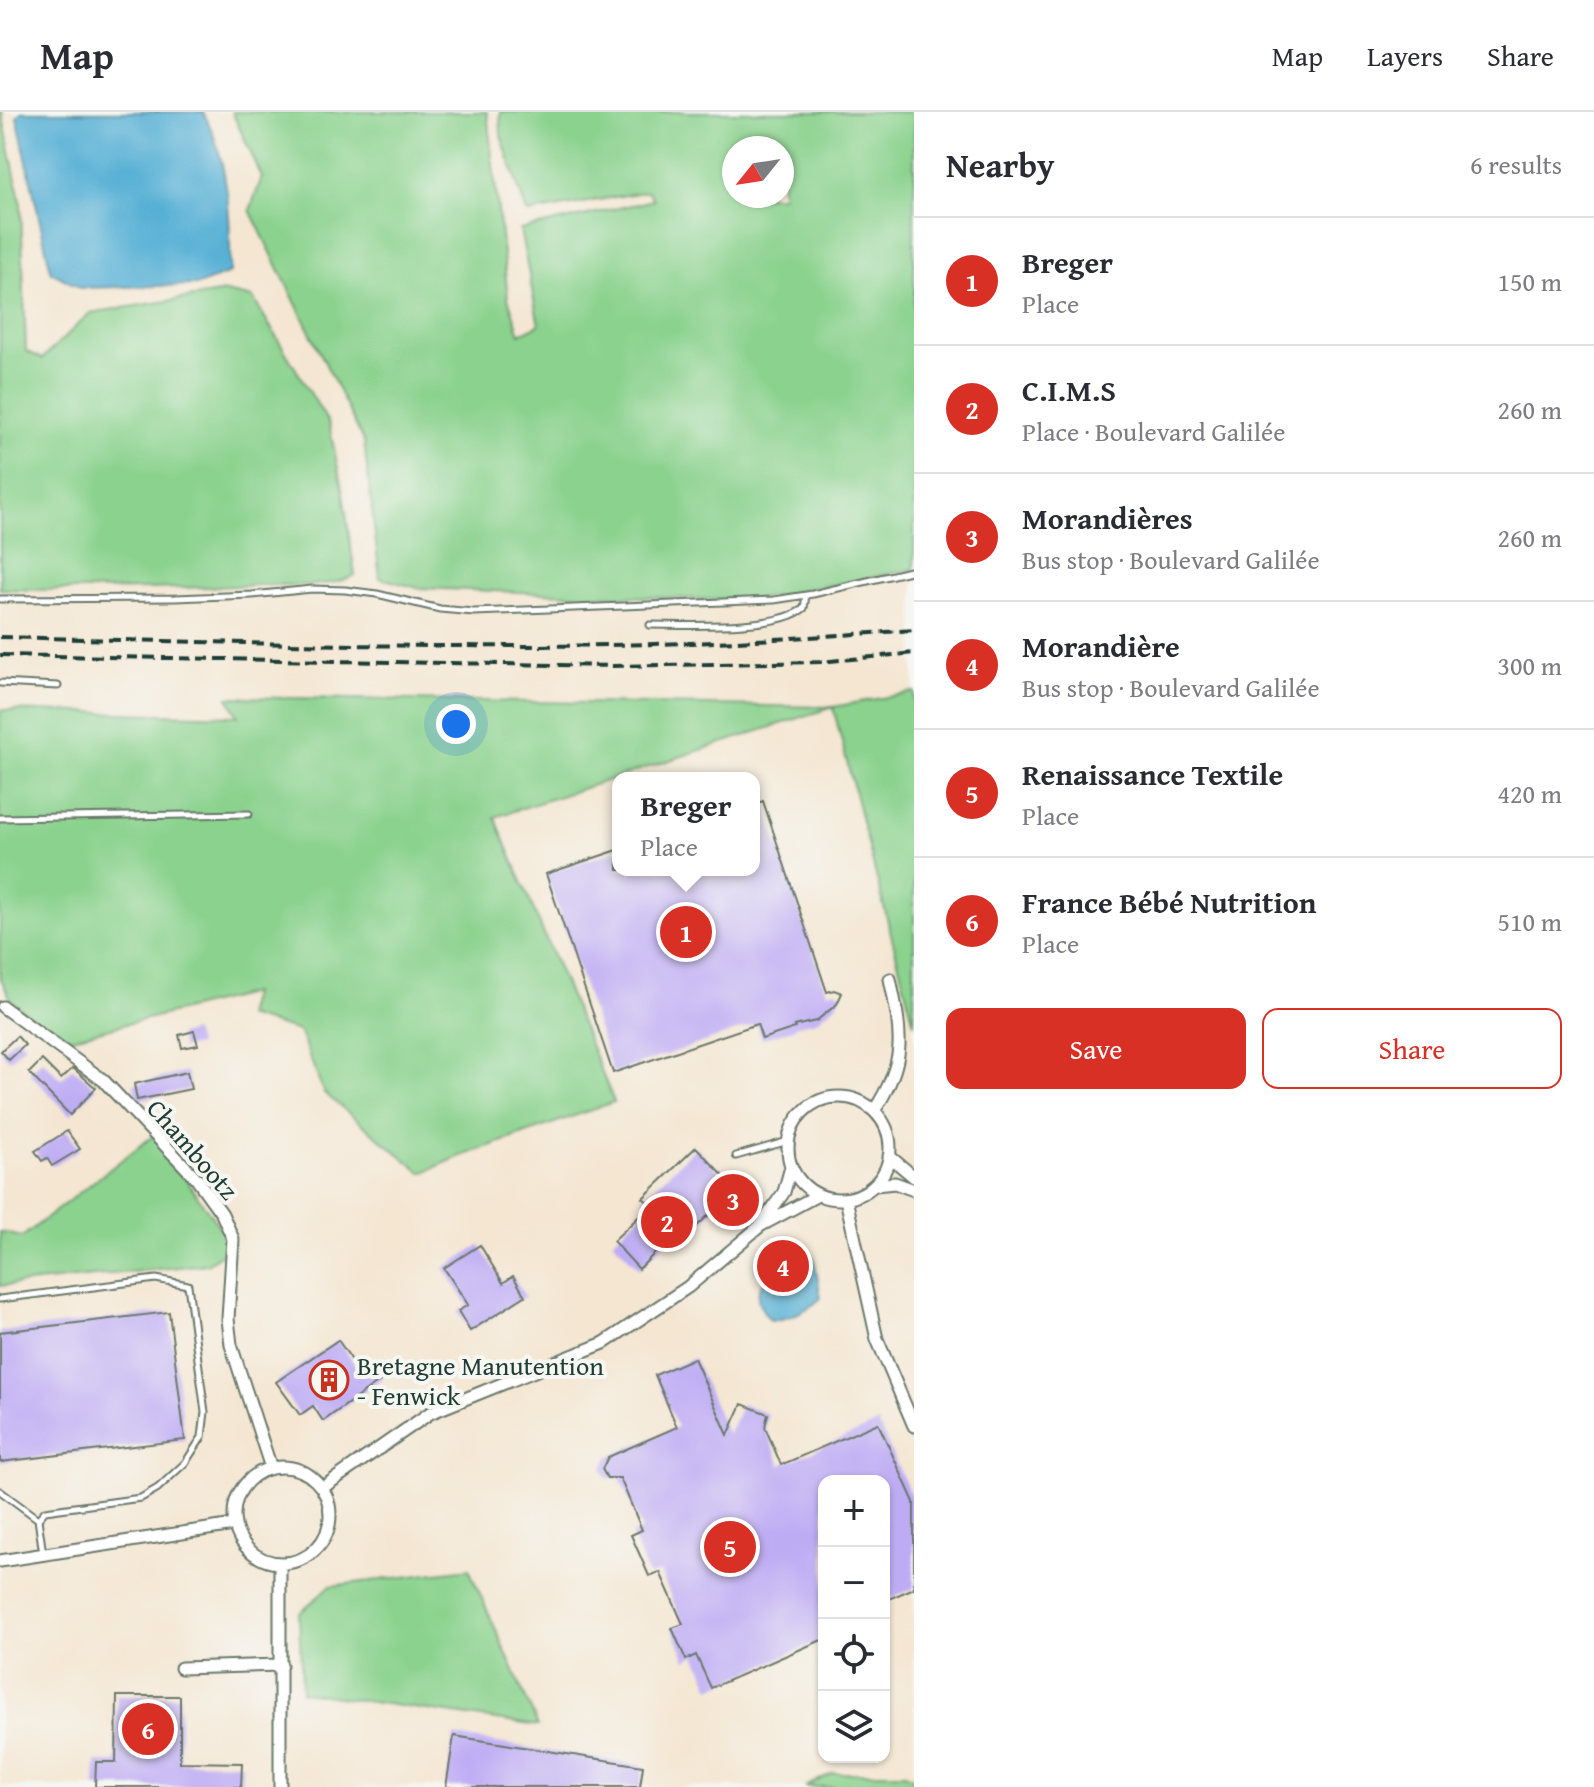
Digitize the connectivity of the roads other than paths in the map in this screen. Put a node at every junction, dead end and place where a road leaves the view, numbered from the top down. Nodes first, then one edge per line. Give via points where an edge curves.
1 (914, 570) edge
2 (806, 595) junction
3 (0, 599) edge
4 (650, 625) dead end
5 (0, 683) edge
6 (58, 686) dead end
7 (249, 814) dead end
8 (0, 818) edge
9 (890, 979) dead end
10 (2, 1003) edge
11 (874, 1111) junction
12 (788, 1141) junction
13 (736, 1156) dead end
14 (889, 1156) junction
15 (791, 1167) junction
16 (914, 1177) edge
17 (875, 1185) junction
18 (914, 1190) edge
19 (818, 1195) junction
20 (846, 1199) junction
21 (760, 1226) junction
22 (0, 1299) edge
23 (914, 1426) edge
24 (271, 1468) junction
25 (322, 1488) junction
26 (0, 1491) edge
27 (38, 1519) junction
28 (234, 1525) junction
29 (43, 1555) junction
30 (0, 1561) edge
31 (280, 1564) junction
32 (281, 1665) junction
33 (181, 1668) dead end
34 (280, 1787) edge

1 - 2 lane
2 - 3 lane via 474,612 377,594 312,589 175,598
2 - 4 lane via 804,608 784,619
5 - 6 lane
7 - 8 lane
9 - 11 street via 901,1031 890,1087
10 - 24 street, Chambootz via 103,1080 196,1178 222,1214 233,1239 231,1345
11 - 12 street via 845,1098 814,1103 793,1126
11 - 14 street via 884,1124
12 - 13 lane
12 - 15 street
14 - 16 street
14 - 17 street
15 - 19 street
15 - 21 street via 784,1192
17 - 18 street via 895,1183
17 - 20 street
19 - 20 street
19 - 21 street
20 - 23 street via 877,1339
21 - 25 street via 688,1287 604,1343 430,1413
22 - 27 lane via 156,1279 188,1285 205,1412 202,1437 185,1463 141,1498 45,1511
24 - 25 street via 308,1475
24 - 28 street via 245,1483 237,1496
25 - 31 street via 330,1517 320,1545 308,1556
26 - 27 lane
27 - 29 lane
28 - 29 street
28 - 31 street via 250,1552
29 - 30 street
31 - 32 street
32 - 33 street
32 - 34 street

